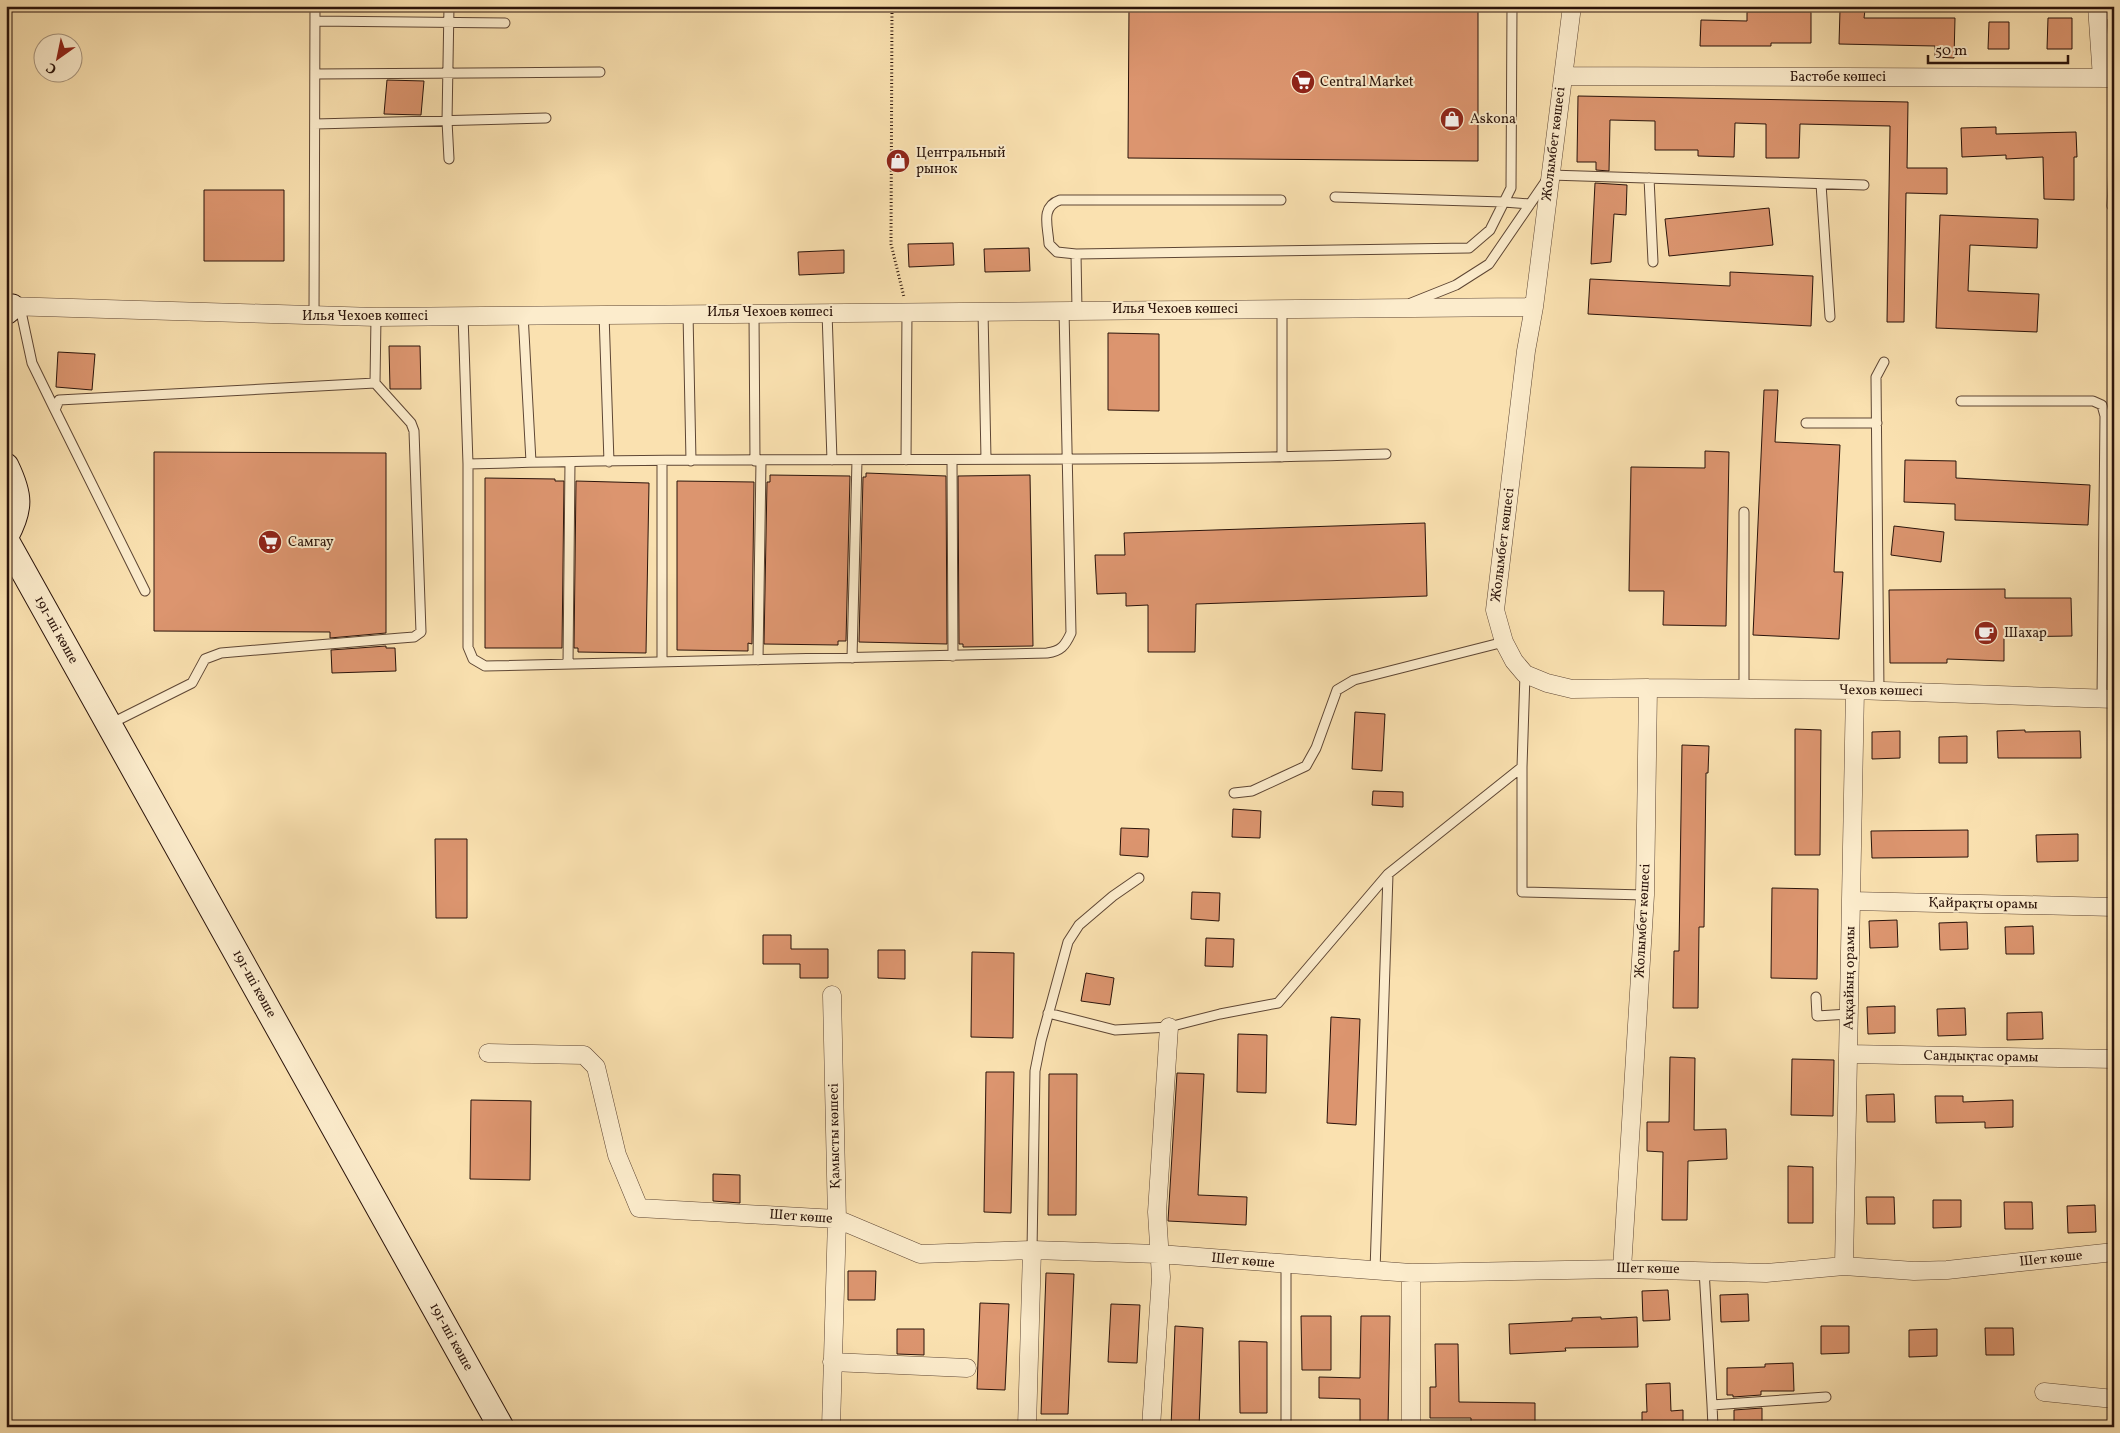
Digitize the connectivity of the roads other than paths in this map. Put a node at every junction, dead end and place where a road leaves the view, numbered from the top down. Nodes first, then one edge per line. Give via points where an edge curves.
1 (316, 6) edge
2 (449, 6) edge
3 (1512, 6) edge
4 (1572, 6) edge
5 (2103, 9) edge
6 (315, 21) junction
7 (449, 22) junction
8 (505, 23) dead end
9 (600, 72) dead end
10 (447, 73) junction
11 (315, 74) junction
12 (1563, 76) junction
13 (2108, 78) edge
14 (546, 118) dead end
15 (447, 121) junction
16 (315, 124) junction
17 (448, 159) dead end
18 (2114, 166) edge
19 (1550, 175) junction
20 (1650, 178) junction
21 (1821, 184) junction
22 (1864, 185) dead end
23 (1335, 197) dead end
24 (1281, 200) dead end
25 (1504, 202) junction
26 (1530, 204) junction
27 (2112, 206) dead end
28 (1076, 254) junction
29 (1653, 262) dead end
30 (1534, 307) junction
31 (11, 308) edge
32 (1282, 308) junction
33 (1399, 308) junction
34 (1071, 310) junction
35 (983, 311) junction
36 (828, 312) junction
37 (907, 312) junction
38 (688, 313) junction
39 (754, 313) junction
40 (523, 314) junction
41 (604, 314) junction
42 (463, 315) junction
43 (314, 316) junction
44 (1830, 316) dead end
45 (376, 317) junction
46 (1884, 362) dead end
47 (375, 383) junction
48 (1961, 401) dead end
49 (55, 410) junction
50 (1806, 423) dead end
51 (1877, 423) junction
52 (1386, 454) dead end
53 (1282, 457) junction
54 (1067, 458) junction
55 (986, 459) junction
56 (832, 460) junction
57 (857, 460) junction
58 (906, 460) junction
59 (952, 460) junction
60 (691, 461) junction
61 (758, 461) junction
62 (531, 462) junction
63 (570, 462) junction
64 (609, 462) junction
65 (662, 462) junction
66 (468, 464) junction
67 (6, 466) edge
68 (1744, 512) dead end
69 (6, 536) edge
70 (6, 540) edge
71 (145, 591) dead end
72 (1504, 642) junction
73 (952, 656) junction
74 (852, 658) junction
75 (758, 660) junction
76 (662, 662) junction
77 (568, 664) junction
78 (1525, 674) junction
79 (1648, 688) junction
80 (1744, 689) junction
81 (1855, 690) junction
82 (1879, 691) junction
83 (2108, 699) edge
84 (109, 724) junction
85 (1522, 767) junction
86 (1234, 793) dead end
87 (1388, 874) junction
88 (1139, 878) dead end
89 (1645, 895) junction
90 (1852, 901) junction
91 (2114, 906) edge
92 (832, 995) dead end
93 (1816, 997) dead end
94 (1048, 1013) junction
95 (1849, 1014) junction
96 (1168, 1027) junction
97 (488, 1053) dead end
98 (1848, 1054) junction
99 (2114, 1059) edge
100 (837, 1219) junction
101 (1032, 1250) junction
102 (2114, 1252) edge
103 (1159, 1254) junction
104 (1286, 1264) junction
105 (1844, 1266) junction
106 (1622, 1269) junction
107 (1704, 1270) junction
108 (1375, 1271) junction
109 (1411, 1273) junction
110 (832, 1362) junction
111 (967, 1368) dead end
112 (2044, 1392) dead end
113 (1826, 1397) dead end
114 (2114, 1399) edge
115 (1712, 1405) junction
116 (501, 1427) edge
117 (831, 1427) edge
118 (1027, 1427) edge
119 (1151, 1427) edge
120 (1286, 1427) edge
121 (1410, 1427) edge
122 (1714, 1427) edge

1 - 6 lane
2 - 7 lane
3 - 25 lane via 1511,188
4 - 12 street, Жолымбет көшесі
5 - 13 street
6 - 7 lane
6 - 11 lane
7 - 8 lane
7 - 10 lane
9 - 10 lane
10 - 11 lane
10 - 15 lane
11 - 16 lane
12 - 13 street, Бастөбе көшесі
12 - 19 street, Жолымбет көшесі
14 - 15 lane
15 - 16 lane
15 - 17 lane
16 - 43 lane
18 - 27 lane
19 - 20 lane
19 - 26 lane
19 - 30 street, Жолымбет көшесі
20 - 21 lane
20 - 29 lane
21 - 22 lane
21 - 44 lane
23 - 25 lane
24 - 28 lane via 1060,200 1051,203 1047,210 1049,244 1057,252
25 - 26 lane
25 - 28 lane via 1490,230 1470,248
26 - 33 lane via 1489,264 1456,285
28 - 34 lane
30 - 33 street, Илья Чехоев көшесі
30 - 72 street, Жолымбет көшесі via 1495,610
31 - 43 street, Илья Чехоев көшесі
31 - 49 lane via 32,363
32 - 33 street, Илья Чехоев көшесі
32 - 34 street, Илья Чехоев көшесі
32 - 53 lane
34 - 35 street, Илья Чехоев көшесі
34 - 54 lane
35 - 37 street, Илья Чехоев көшесі
35 - 55 lane
36 - 37 street, Илья Чехоев көшесі
36 - 39 street, Илья Чехоев көшесі
36 - 56 lane
37 - 58 lane
38 - 39 street, Илья Чехоев көшесі
38 - 41 street, Илья Чехоев көшесі
38 - 60 lane
39 - 61 lane
40 - 41 street, Илья Чехоев көшесі
40 - 42 street, Илья Чехоев көшесі
40 - 62 lane
41 - 64 lane
42 - 45 street, Илья Чехоев көшесі
42 - 66 lane
43 - 45 street, Илья Чехоев көшесі
45 - 47 lane
46 - 51 lane via 1876,377
47 - 49 lane via 59,400
47 - 84 lane via 411,423 414,431 421,632 414,637 221,653 205,659 192,683
48 - 83 lane via 2093,401 2102,404 2105,416
49 - 71 lane
50 - 51 lane
51 - 82 lane
52 - 53 lane
53 - 54 lane
54 - 55 lane
54 - 73 lane via 1071,633 1065,647 1047,653
55 - 59 lane
56 - 57 lane
56 - 61 lane
57 - 58 lane
57 - 74 lane
58 - 59 lane
59 - 73 lane
60 - 61 lane
60 - 65 lane
61 - 75 lane
62 - 63 lane
62 - 66 lane
63 - 64 lane
63 - 77 lane
64 - 65 lane
65 - 76 lane
66 - 77 lane via 468,648 473,659 485,666
67 - 69 main road via 16,489 18,507
68 - 80 lane
70 - 84 main road, 191-ші көше
72 - 78 street, Жолымбет көшесі
72 - 86 lane via 1354,680 1337,690 1306,766 1252,791
73 - 74 lane
74 - 75 lane
75 - 76 lane
76 - 77 lane
78 - 79 street via 1572,690
78 - 85 lane
79 - 80 street, Чехов көшесі
79 - 89 street, Жолымбет көшесі
80 - 81 street, Чехов көшесі
81 - 82 street, Чехов көшесі
81 - 90 street, Аққайың орамы
82 - 83 street, Чехов көшесі
84 - 116 main road, 191-ші көше
85 - 87 lane
85 - 89 lane via 1522,892
87 - 96 lane via 1278,1003
87 - 108 lane
88 - 94 lane via 1079,925 1068,942
89 - 106 street, Жолымбет көшесі
90 - 91 street, Қайрақты орамы
90 - 95 street, Аққайың орамы
92 - 100 street, Қамысты көшесі
93 - 95 lane via 1818,1016
94 - 96 lane via 1116,1030
94 - 101 lane via 1035,1071
95 - 98 street, Аққайың орамы
96 - 103 street via 1158,1212
97 - 100 street, Шет көше via 584,1055 596,1066 617,1155 639,1208
98 - 99 street, Сандықтас орамы
98 - 105 street, Аққайың орамы
100 - 101 street, Шет көше via 920,1254
100 - 110 street, Қамысты көшесі
101 - 103 street, Шет көше
101 - 118 street
102 - 105 street, Шет көше via 1947,1270
103 - 104 street, Шет көше
103 - 119 street via 1161,1278
104 - 108 street, Шет көше
104 - 120 lane
105 - 107 street, Шет көше via 1766,1273
106 - 107 street, Шет көше
106 - 109 street, Шет көше
107 - 115 lane
108 - 109 street, Шет көше
109 - 121 street
110 - 111 street
110 - 117 street, Қамысты көшесі
112 - 114 street
113 - 115 lane
115 - 122 lane

